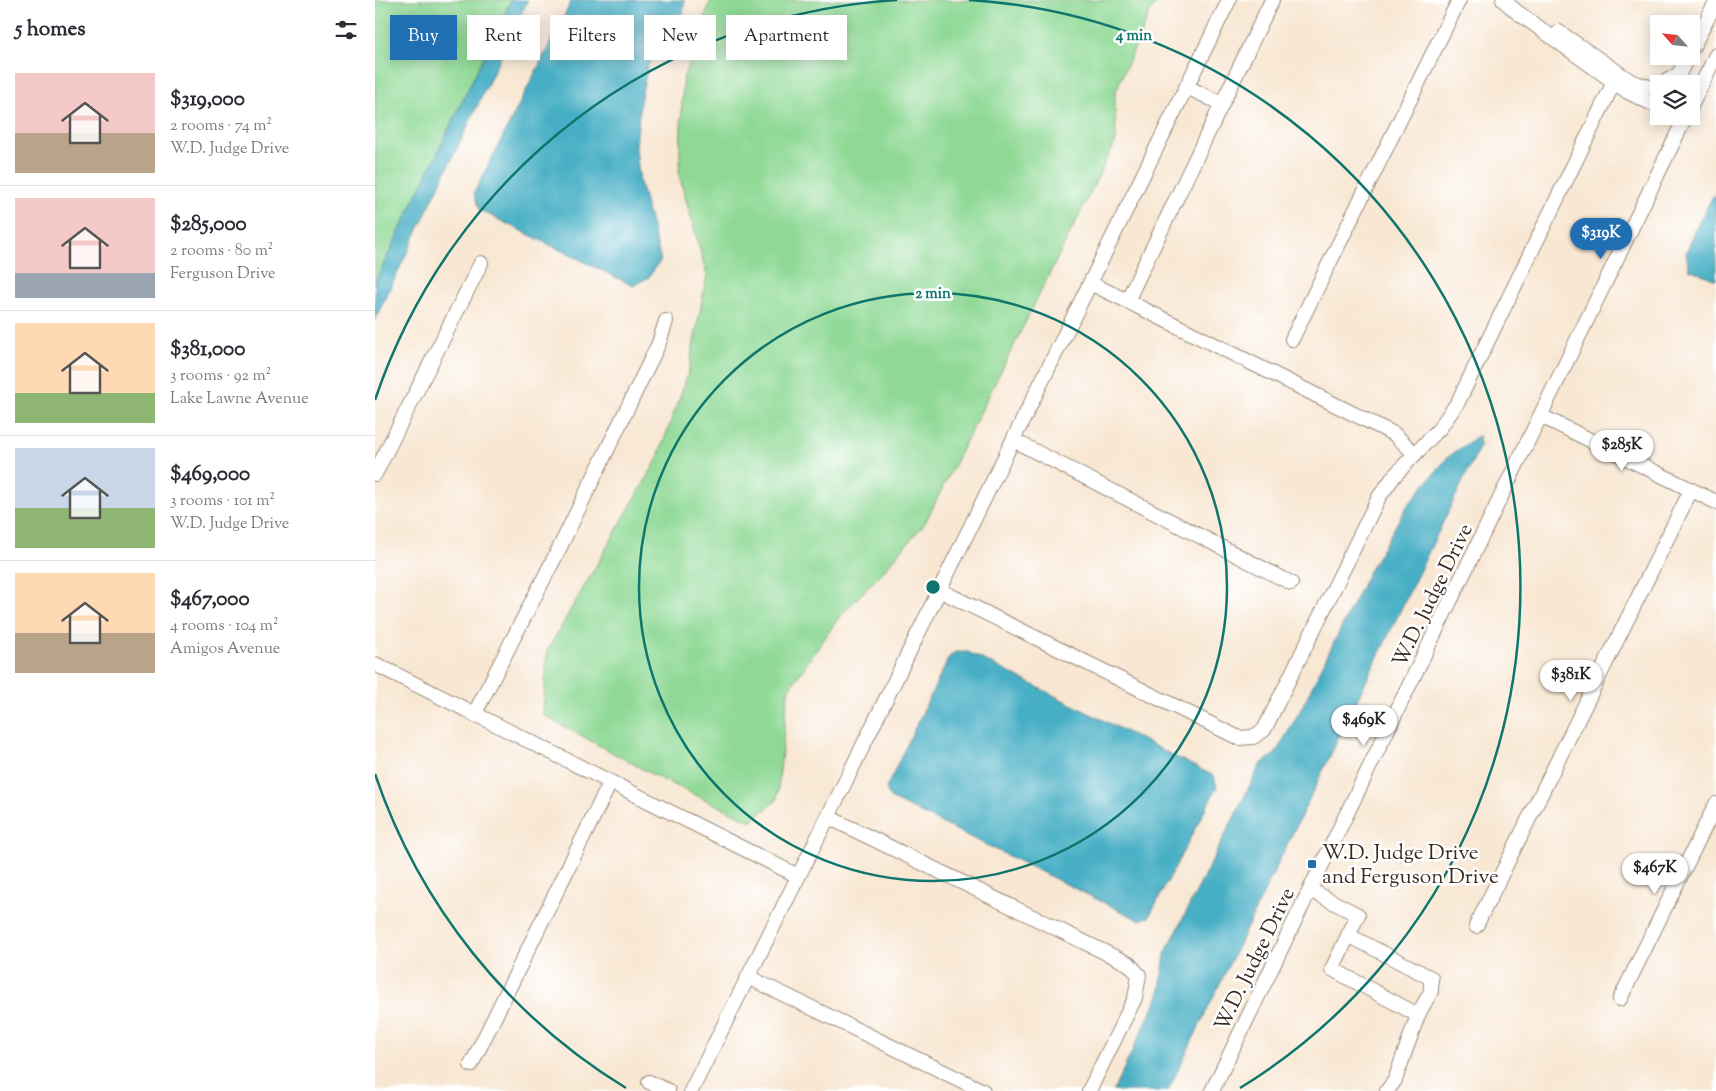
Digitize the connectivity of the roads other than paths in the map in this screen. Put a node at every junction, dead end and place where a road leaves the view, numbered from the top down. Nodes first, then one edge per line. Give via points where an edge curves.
1 (1229, 0) edge
2 (1272, 0) edge
3 (1459, 0) edge
4 (1503, 0) edge
5 (1508, 0) edge
6 (1716, 2) edge
7 (1700, 33) edge
8 (1716, 55) edge
9 (1614, 82) junction
10 (1187, 87) junction
11 (1650, 87) edge
12 (1700, 88) edge
13 (1650, 103) edge
14 (1222, 104) junction
15 (1679, 125) edge
16 (481, 263) dead end
17 (1090, 283) junction
18 (1127, 301) junction
19 (666, 320) dead end
20 (1292, 339) dead end
21 (1541, 416) junction
22 (1013, 440) junction
23 (1414, 453) junction
24 (375, 474) edge
25 (1691, 490) junction
26 (1716, 502) edge
27 (1291, 583) dead end
28 (939, 590) junction
29 (375, 664) edge
30 (474, 715) junction
31 (610, 783) junction
32 (1716, 804) edge
33 (829, 817) junction
34 (798, 876) junction
35 (1310, 890) junction
36 (1476, 926) dead end
37 (1348, 935) junction
38 (748, 977) junction
39 (1620, 998) dead end
40 (1418, 1015) junction
41 (471, 1065) dead end
42 (649, 1082) dead end
43 (668, 1091) edge
44 (691, 1091) edge
45 (983, 1091) edge
46 (1089, 1091) edge
47 (1212, 1091) edge
48 (1387, 1091) edge

1 - 10 street
2 - 14 street
3 - 20 street
4 - 9 street
5 - 11 street via 1632,82
6 - 7 street
8 - 12 street
9 - 13 street
9 - 23 street via 1458,402 1439,429
10 - 14 street
10 - 17 street
14 - 18 street
15 - 21 street, W.D. Judge Drive
16 - 24 street
17 - 18 street
17 - 22 street
18 - 23 street via 1394,434
19 - 30 street via 659,343 560,547
21 - 25 street
21 - 35 street, W.D. Judge Drive
22 - 27 street
22 - 28 street
23 - 28 street via 1379,497 1264,730 1253,737 1239,738
25 - 26 street
25 - 36 street
28 - 33 street
29 - 30 street
30 - 31 street
31 - 34 street
31 - 41 street
32 - 39 street
33 - 34 street
33 - 46 street via 1129,964 1139,975 1135,998
34 - 38 street
35 - 37 street via 1358,915
35 - 47 street, W.D. Judge Drive
37 - 40 street via 1431,978 1431,991
37 - 40 street via 1332,970
38 - 44 street
38 - 45 street
40 - 48 street via 1395,1080
42 - 43 street

